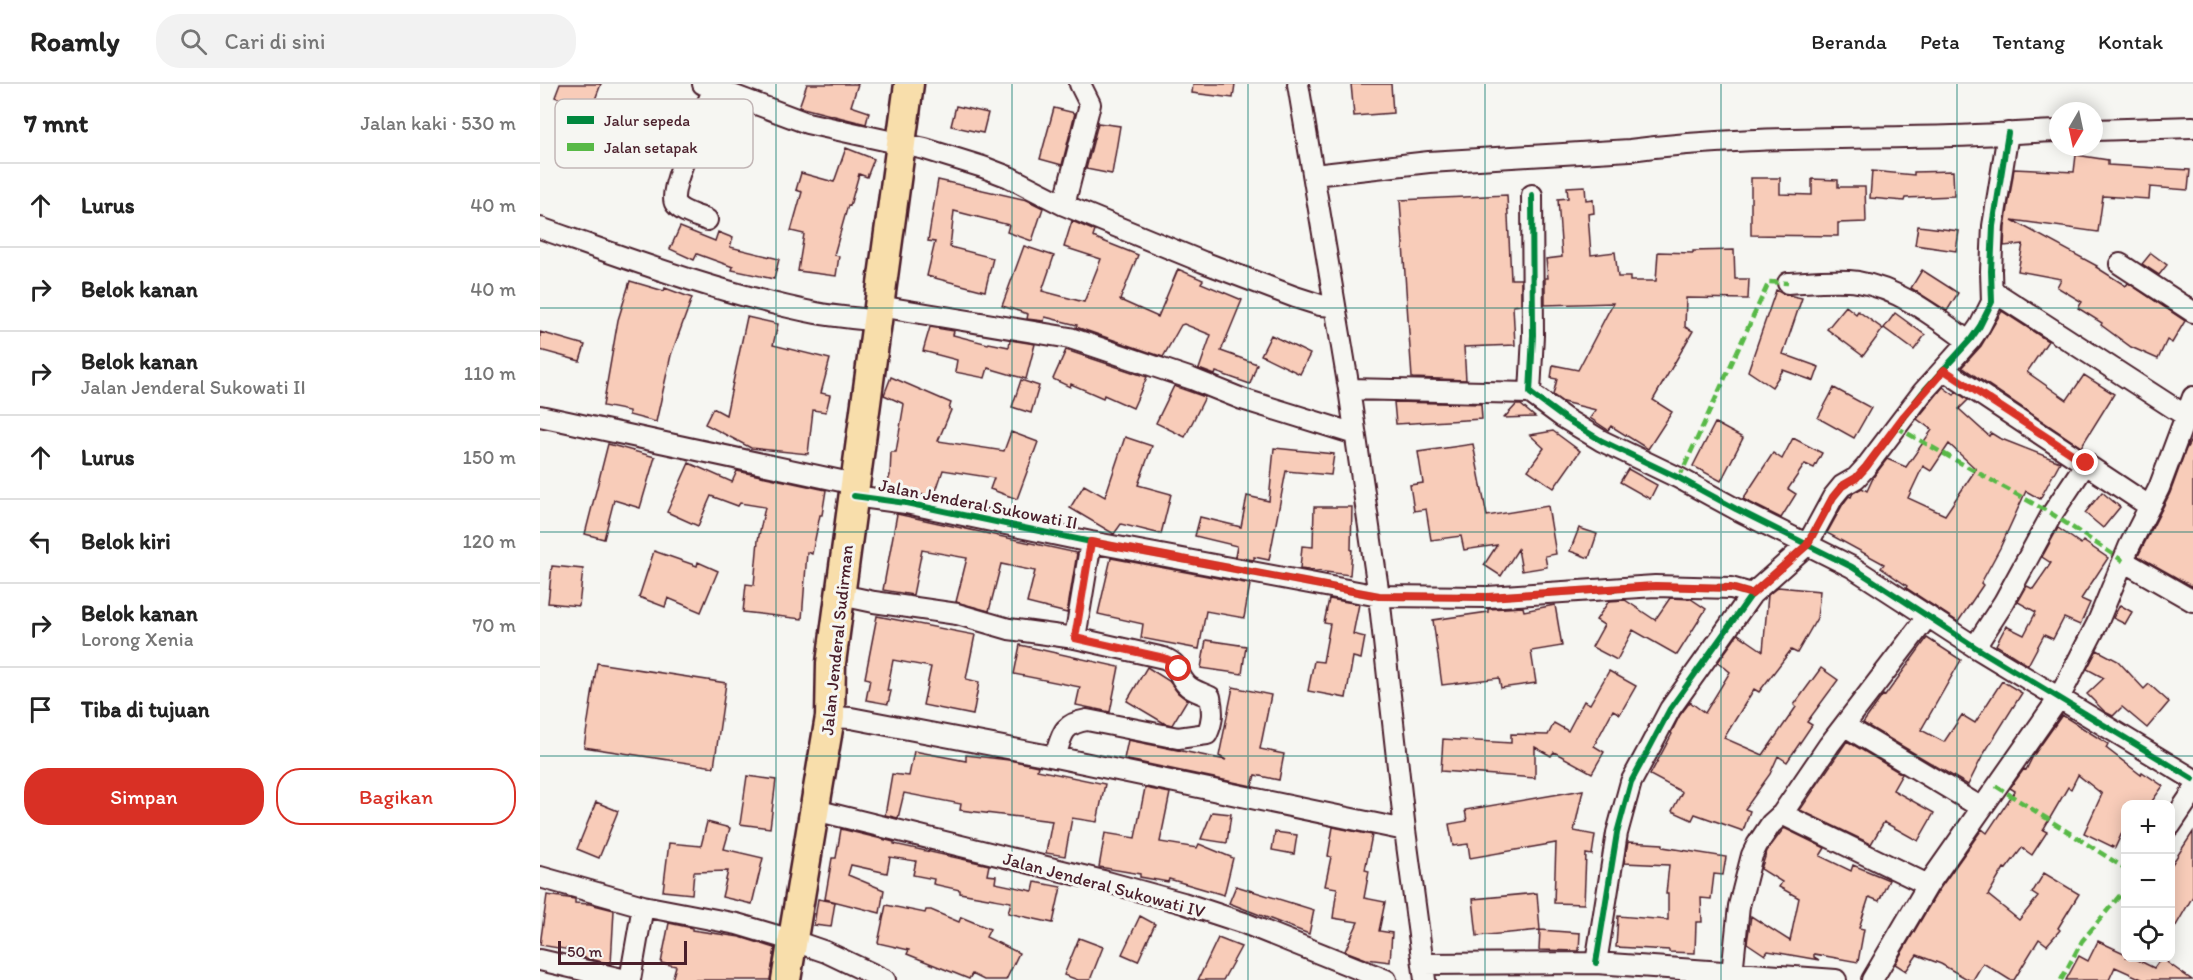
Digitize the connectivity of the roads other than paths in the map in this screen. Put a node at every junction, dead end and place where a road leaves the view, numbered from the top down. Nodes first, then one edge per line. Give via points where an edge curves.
1 (909, 84) edge
2 (1080, 84) edge
3 (1298, 84) edge
4 (709, 86) edge
5 (743, 99) edge
6 (753, 103) edge
7 (2193, 127) edge
8 (2103, 130) edge
9 (2049, 131) edge
10 (2008, 133) junction
11 (900, 144) junction
12 (680, 168) edge
13 (1314, 175) junction
14 (1532, 195) dead end
15 (1064, 205) junction
16 (707, 220) dead end
17 (540, 228) edge
18 (2120, 264) dead end
19 (1788, 283) dead end
20 (1993, 291) junction
21 (1335, 306) junction
22 (2193, 312) edge
23 (877, 313) junction
24 (1968, 341) junction
25 (1944, 370) junction
26 (1349, 389) junction
27 (1530, 393) junction
28 (2193, 397) edge
29 (540, 416) edge
30 (2186, 416) junction
31 (1355, 434) junction
32 (2086, 463) junction
33 (854, 490) junction
34 (2149, 506) junction
35 (1091, 542) junction
36 (1807, 545) junction
37 (2123, 561) junction
38 (1752, 594) junction
39 (841, 595) junction
40 (1379, 596) junction
41 (2193, 601) edge
42 (1928, 616) junction
43 (1075, 638) junction
44 (1975, 647) junction
45 (2059, 698) junction
46 (830, 717) junction
47 (1845, 726) junction
48 (1054, 757) junction
49 (2193, 779) edge
50 (2193, 792) edge
51 (1982, 808) junction
52 (815, 810) junction
53 (1782, 814) junction
54 (2175, 819) edge
55 (1405, 830) junction
56 (540, 877) edge
57 (1928, 885) junction
58 (643, 906) junction
59 (791, 940) junction
60 (540, 960) edge
61 (1596, 963) junction
62 (1424, 972) edge
63 (1732, 974) junction
64 (628, 980) edge
65 (786, 980) edge
66 (885, 980) edge
67 (1386, 980) edge
68 (1836, 980) edge
69 (1872, 980) edge

1 - 11 highway, Jalan Jenderal Sudirman
2 - 15 street via 1090,104
3 - 13 street
4 - 5 street
6 - 11 street via 807,123
7 - 8 street
9 - 10 street
10 - 13 street via 1708,143 1429,162
10 - 20 street via 1993,226
11 - 15 street via 983,167
11 - 23 highway, Jalan Jenderal Sudirman
12 - 16 street via 672,198 675,205
13 - 21 street
14 - 27 street
15 - 21 street via 1295,297
17 - 23 street via 692,279 817,313
18 - 22 street
19 - 24 street via 1855,282 1883,289 1933,315
20 - 24 street via 1992,302
20 - 30 street
21 - 26 street
23 - 31 street via 1070,338
23 - 33 highway, Jalan Jenderal Sudirman
24 - 25 street
25 - 32 street
25 - 36 street via 1866,467 1833,497
26 - 27 street
26 - 31 street
27 - 36 street via 1602,441
28 - 30 street
29 - 33 street, Jalan Jenderal Sukowati II
30 - 34 street
31 - 40 street
32 - 34 street
32 - 44 street
33 - 35 street, Jalan Jenderal Sukowati II
33 - 39 highway, Jalan Jenderal Sudirman
34 - 37 street
35 - 40 street, Jalan Jenderal Sukowati II
35 - 43 street
36 - 38 street
36 - 42 street via 1852,567
37 - 41 street
37 - 45 street via 2097,624
38 - 40 street, Jalan Jenderal Sukowati II via 1731,588 1655,586 1488,597
38 - 61 street via 1670,709 1631,782 1617,833
39 - 43 street via 957,614 1009,629
39 - 46 highway, Jalan Jenderal Sudirman via 831,663
40 - 55 street
42 - 44 street
42 - 47 street
43 - 48 street via 1173,662 1184,682 1210,697 1212,723 1208,734 1178,738 1087,720 1074,722 1066,728
44 - 45 street
45 - 49 street
45 - 51 street
46 - 48 street via 851,717
46 - 52 highway, Jalan Jenderal Sudirman
47 - 51 street
47 - 53 street
48 - 55 street
50 - 54 street
51 - 57 street
52 - 59 highway, Jalan Jenderal Sudirman
52 - 67 street, Jalan Jenderal Sukowati IV via 1183,903
53 - 57 street
53 - 63 street via 1752,855 1739,906
55 - 62 street
56 - 58 street
57 - 69 street
58 - 59 street via 736,924
58 - 64 street
59 - 65 highway, Jalan Jenderal Sudirman
59 - 66 street
60 - 64 street
61 - 62 street
61 - 63 street
63 - 68 street

